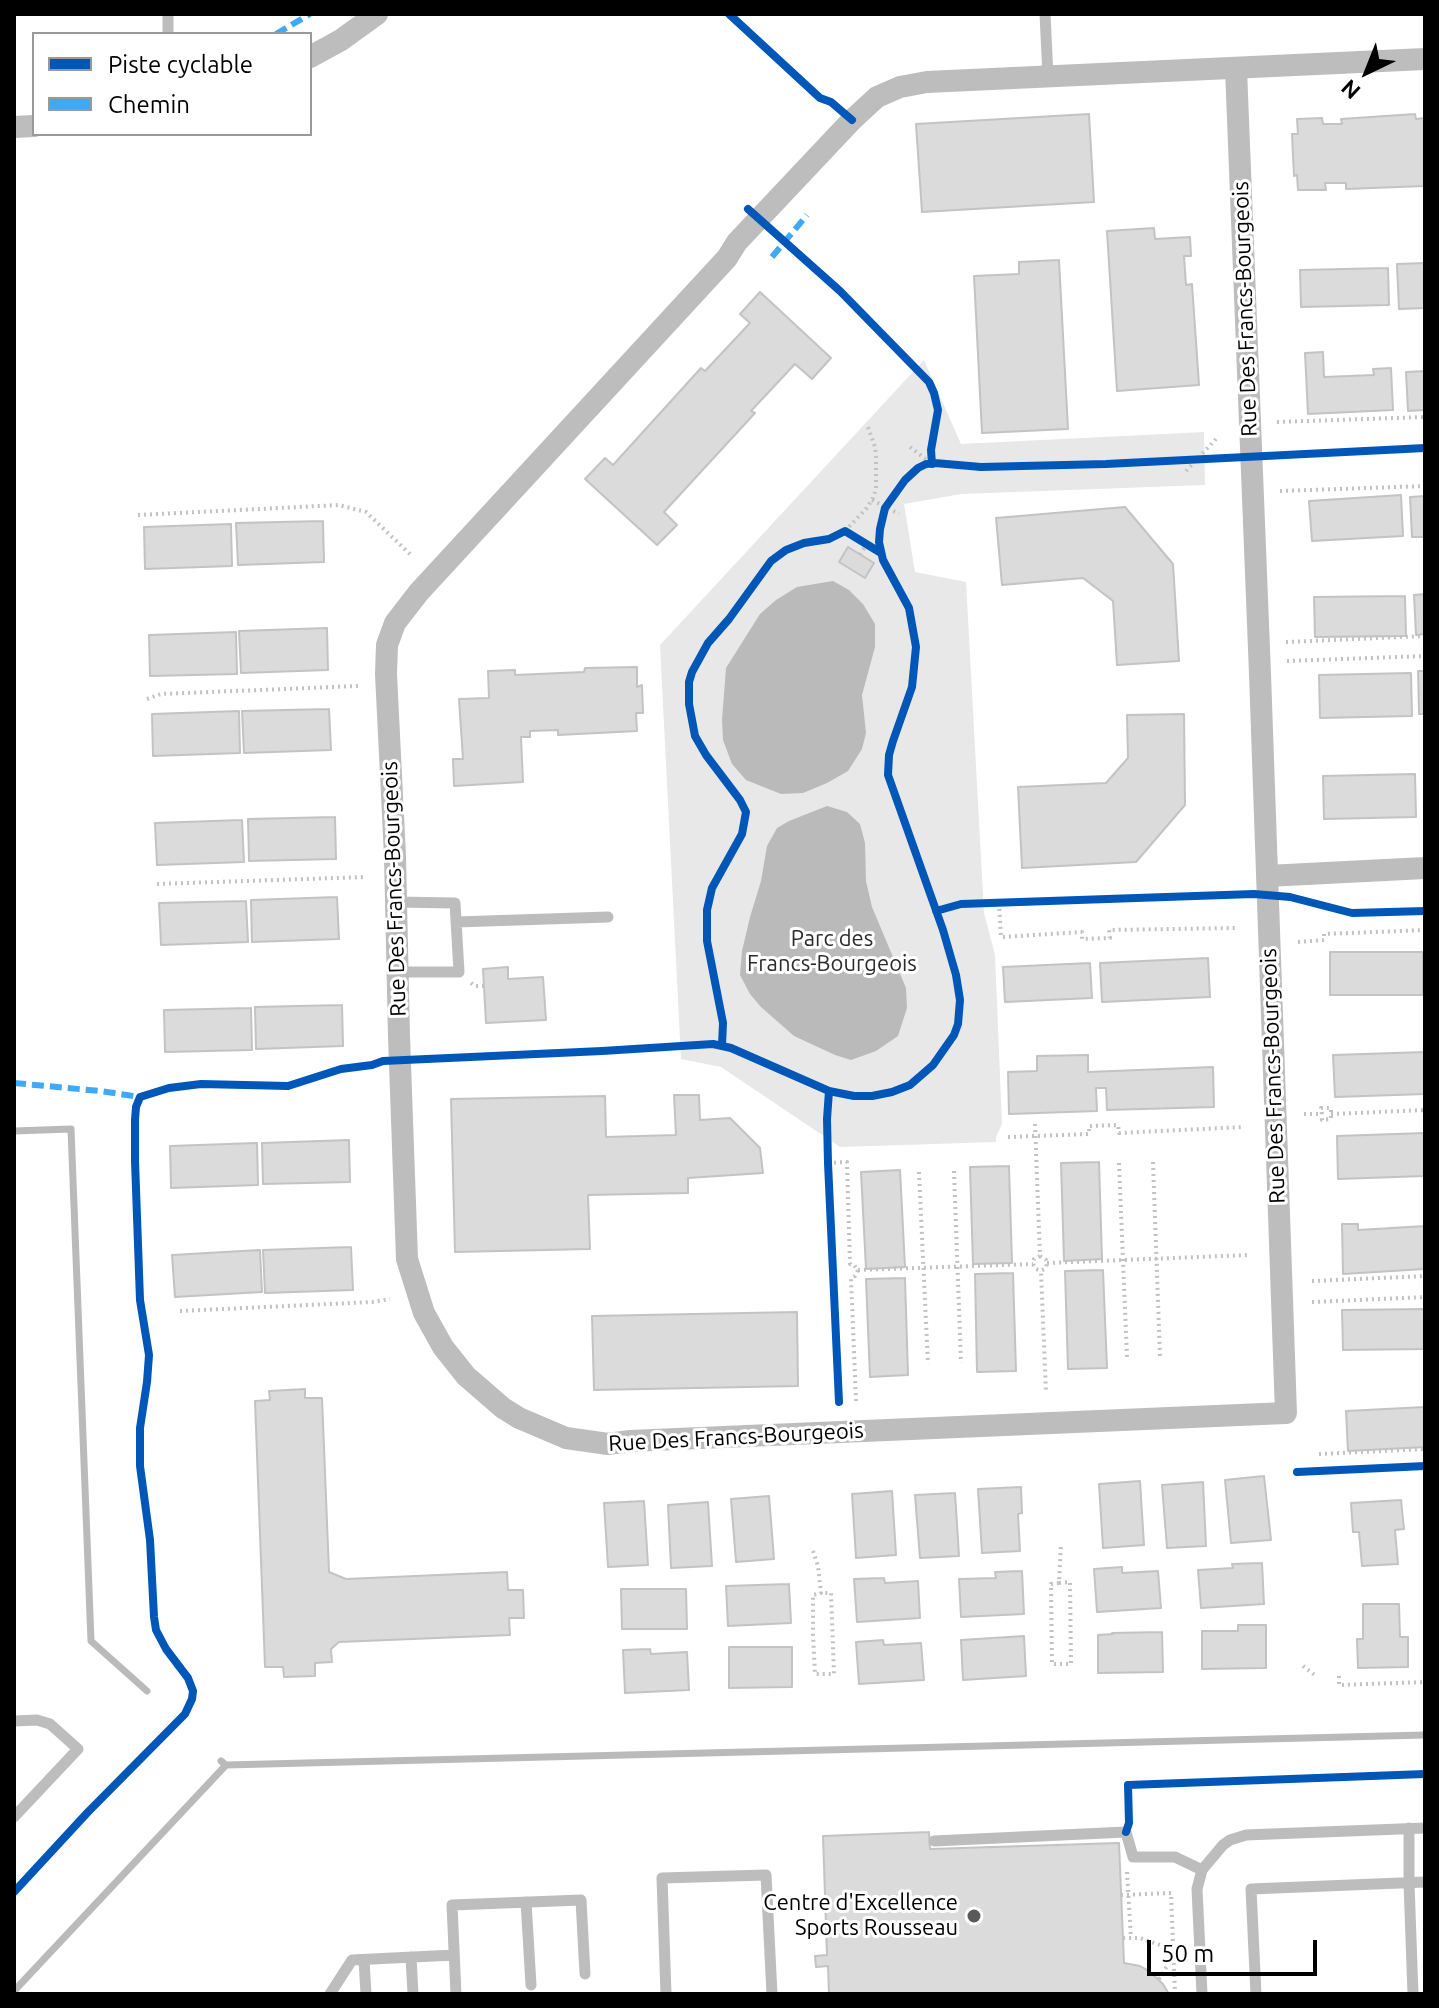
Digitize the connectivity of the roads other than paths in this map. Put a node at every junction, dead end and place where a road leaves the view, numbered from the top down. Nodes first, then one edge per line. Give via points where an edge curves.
1 (377, 14) edge
2 (1045, 14) edge
3 (312, 56) edge
4 (1425, 59) edge
5 (1236, 69) junction
6 (1048, 77) junction
7 (1425, 868) edge
8 (1267, 876) junction
9 (396, 902) junction
10 (608, 917) dead end
11 (456, 922) junction
12 (397, 972) junction
13 (14, 1721) edge
14 (14, 1817) edge
15 (1409, 1828) junction
16 (1425, 1828) edge
17 (934, 1841) dead end
18 (1202, 1870) junction
19 (1425, 1882) edge
20 (1409, 1883) junction
21 (526, 1902) junction
22 (454, 1955) junction
23 (411, 1957) junction
24 (364, 1960) junction
25 (585, 1974) dead end
26 (531, 1985) dead end
27 (330, 1994) edge
28 (366, 1994) edge
29 (413, 1994) edge
30 (456, 1994) edge
31 (666, 1994) edge
32 (772, 1994) edge
33 (1202, 1994) edge
34 (1256, 1994) edge
35 (1413, 1994) edge

1 - 3 street
2 - 6 lane
4 - 5 street, Rue Des Francs-Bourgeois
5 - 6 street, Rue Des Francs-Bourgeois
5 - 8 street, Rue Des Francs-Bourgeois
6 - 9 street, Rue Des Francs-Bourgeois via 912,85 869,103 410,602 395,623 386,658
7 - 8 street
8 - 12 street, Rue Des Francs-Bourgeois via 1286,1413 608,1444 578,1441 534,1426 503,1408 454,1362 424,1313 411,1274 405,1238
9 - 11 lane via 455,903
9 - 12 street, Rue Des Francs-Bourgeois
10 - 11 lane
11 - 12 lane via 459,972
13 - 14 lane via 50,1724 78,1749
15 - 16 lane
15 - 18 lane via 1246,1835 1223,1845
15 - 20 lane
17 - 18 lane via 1126,1832 1133,1857 1175,1857
18 - 33 lane via 1197,1889
19 - 20 lane
20 - 34 lane via 1251,1889
20 - 35 lane
21 - 22 lane via 452,1905
21 - 25 lane via 581,1900
21 - 26 lane
22 - 23 lane
22 - 30 lane
23 - 24 lane
23 - 29 lane
24 - 27 lane via 352,1960
24 - 28 lane
31 - 32 lane via 662,1878 766,1875

